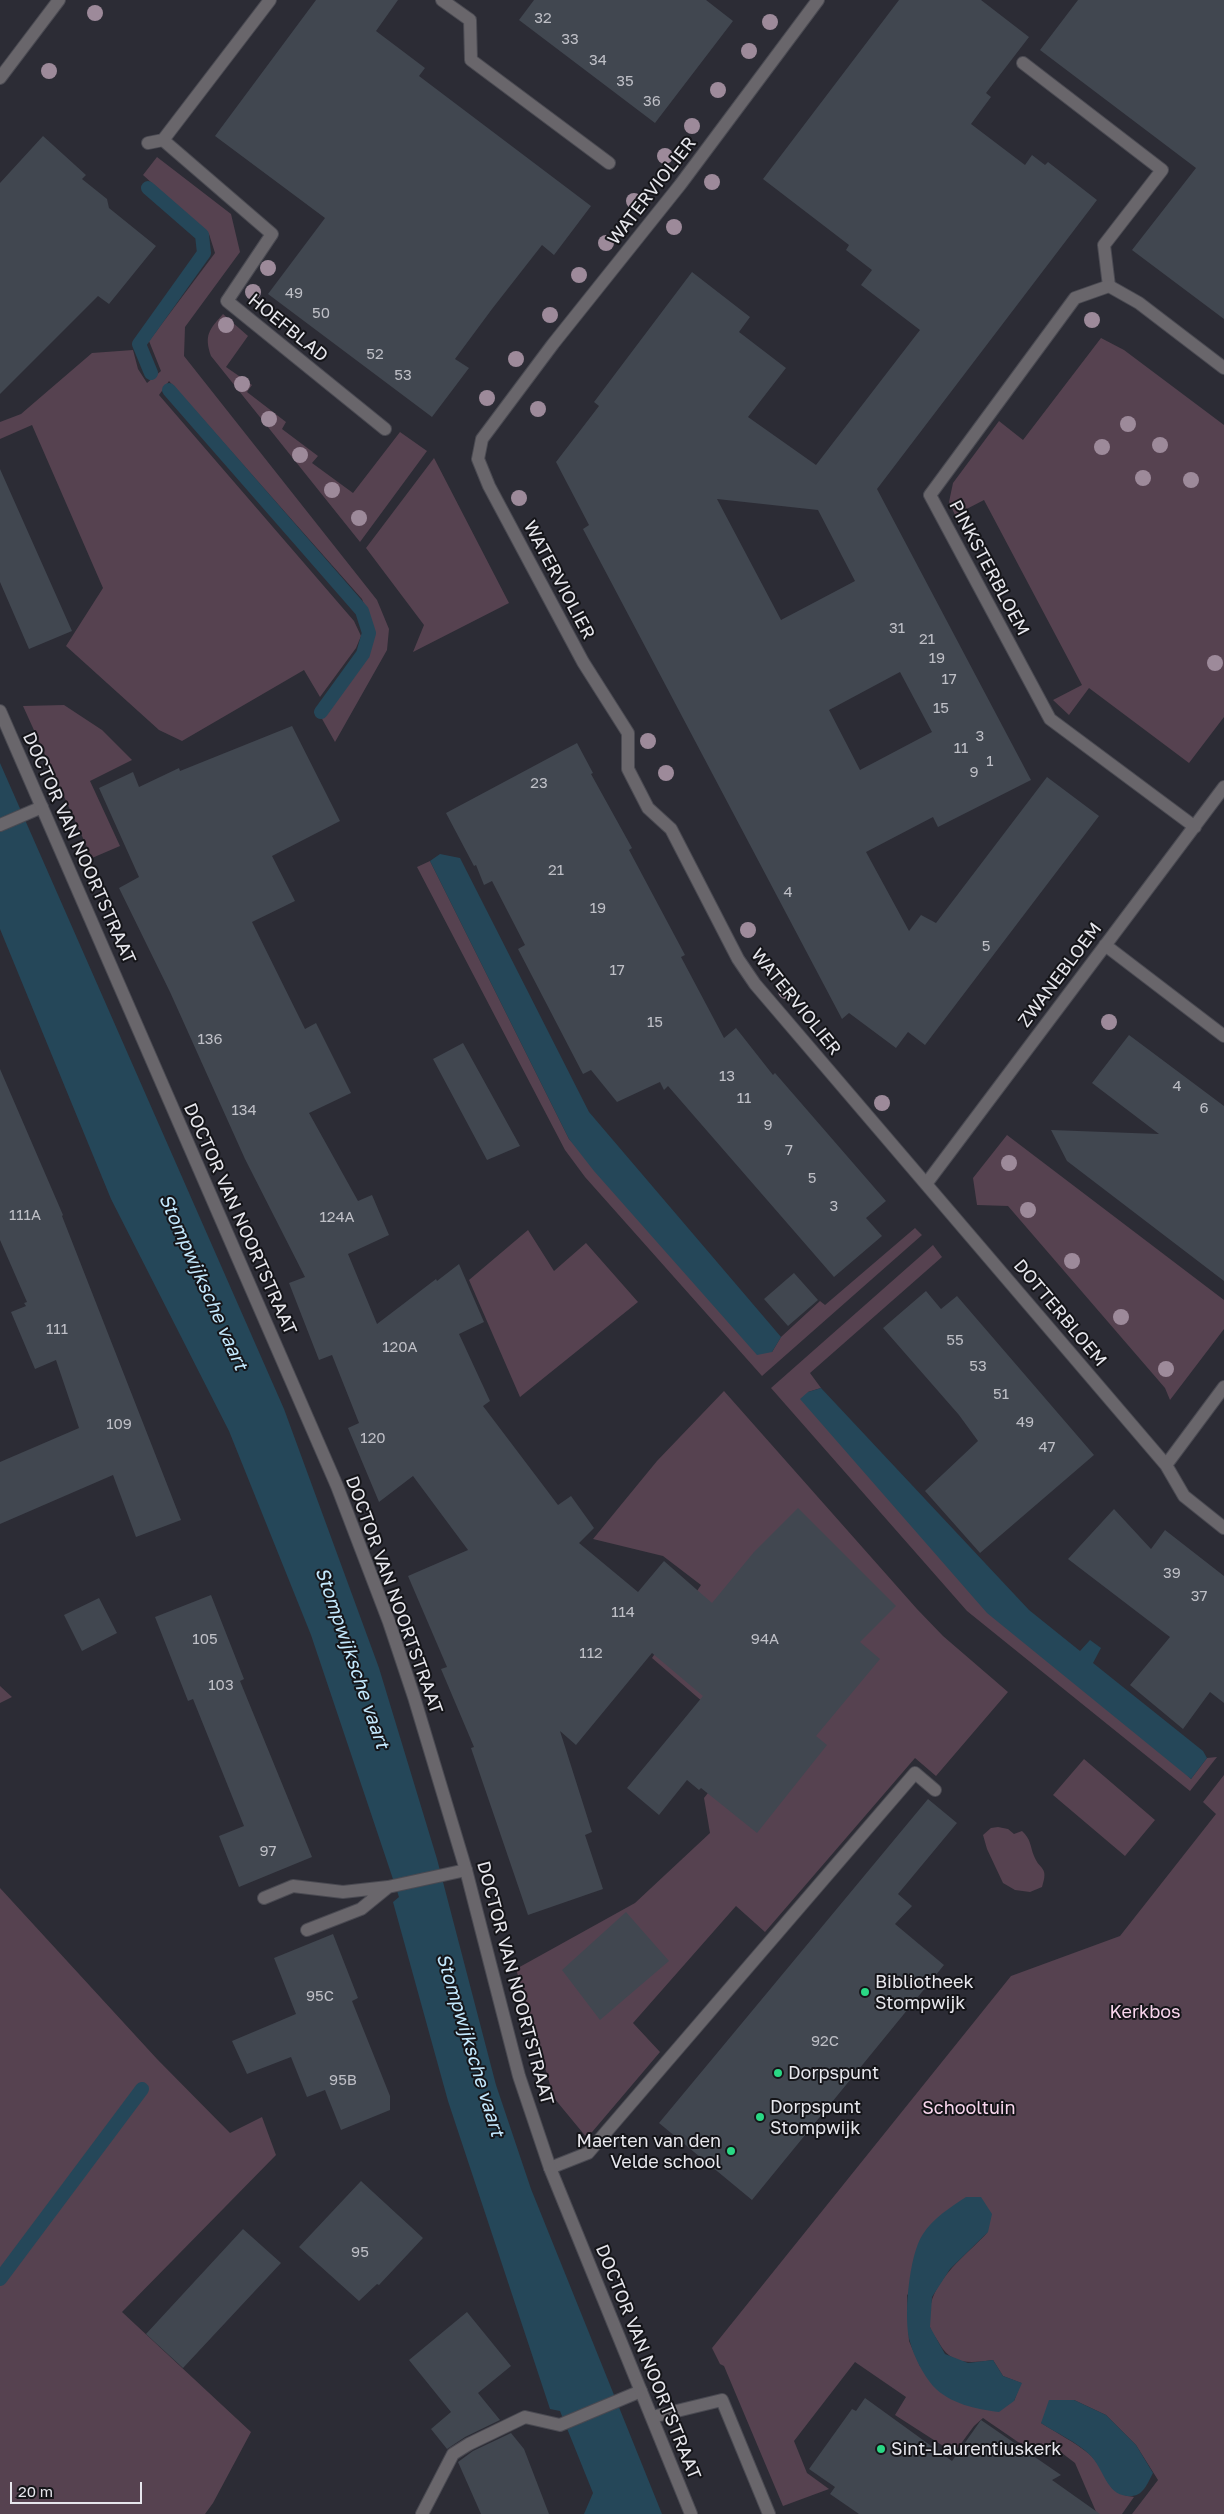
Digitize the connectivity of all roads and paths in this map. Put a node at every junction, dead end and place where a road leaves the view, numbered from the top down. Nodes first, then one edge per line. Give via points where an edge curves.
1 (59, 0) edge
2 (270, 0) edge
3 (442, 0) edge
4 (818, 0) edge
5 (1023, 63) dead end
6 (0, 78) edge
7 (163, 140) junction
8 (148, 143) dead end
9 (609, 163) dead end
10 (1108, 286) junction
11 (1224, 368) edge
12 (385, 429) dead end
13 (0, 711) edge
14 (1224, 787) edge
15 (42, 807) junction
16 (0, 825) edge
17 (1195, 826) junction
18 (1104, 945) junction
19 (1224, 1036) edge
20 (926, 1184) junction
21 (1224, 1387) edge
22 (1166, 1465) junction
23 (1224, 1528) edge
24 (935, 1790) dead end
25 (466, 1870) junction
26 (388, 1887) junction
27 (264, 1898) dead end
28 (307, 1930) dead end
29 (550, 2168) junction
30 (641, 2391) junction
31 (652, 2417) junction
32 (422, 2514) edge
33 (690, 2514) edge
34 (769, 2514) edge

1 - 6 street
2 - 7 street
3 - 9 street via 470,20 471,60
4 - 20 street, WATERVIOLIER via 680,185 482,439 478,459 489,486 583,662 628,733 628,770 648,808 671,829 738,959 755,984
5 - 10 street via 1162,170 1104,245
7 - 8 street
7 - 12 street, HOEFBLAD via 272,234 226,301
10 - 11 street via 1139,303
10 - 17 street, PINKSTERBLOEM via 1075,298 930,495 1050,720
13 - 15 street, DOCTOR VAN NOORTSTRAAT
14 - 17 street, ZWANEBLOEM
15 - 16 street
15 - 25 street, DOCTOR VAN NOORTSTRAAT via 337,1486 389,1622
17 - 18 street, ZWANEBLOEM
18 - 19 street
18 - 20 street, ZWANEBLOEM
20 - 22 street, DOTTERBLOEM
21 - 22 street
22 - 23 street, DOTTERBLOEM via 1184,1496
24 - 29 street via 915,1773 588,2153
25 - 26 street
25 - 29 street, DOCTOR VAN NOORTSTRAAT via 519,2076
26 - 27 street via 343,1892 293,1886
26 - 28 street via 361,1909
29 - 30 street, DOCTOR VAN NOORTSTRAAT
30 - 31 street, DOCTOR VAN NOORTSTRAAT
30 - 32 street via 560,2425 525,2417 468,2444 453,2454
31 - 33 street, DOCTOR VAN NOORTSTRAAT
31 - 34 street via 722,2400

